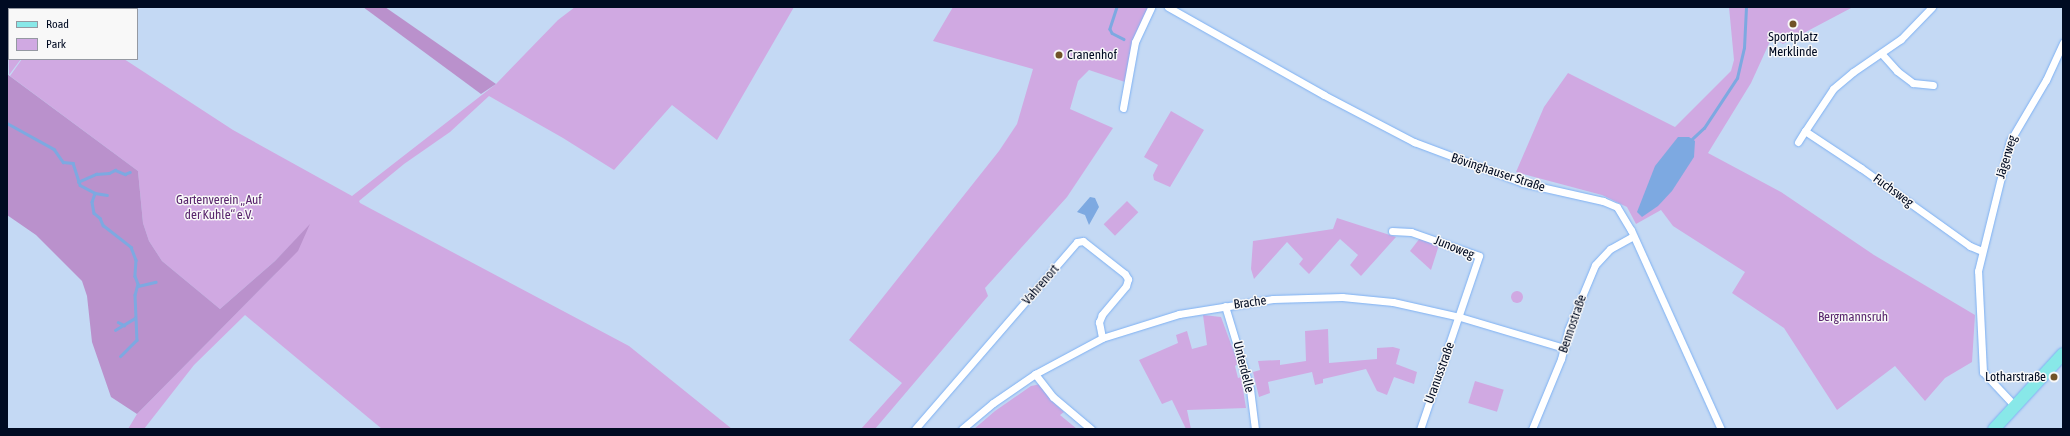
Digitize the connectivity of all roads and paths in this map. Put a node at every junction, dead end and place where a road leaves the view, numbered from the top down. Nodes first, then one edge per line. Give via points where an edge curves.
1 (1151, 7) edge
2 (1168, 7) edge
3 (1932, 7) edge
4 (2063, 43) edge
5 (1881, 53) junction
6 (1933, 85) dead end
7 (1123, 108) dead end
8 (1805, 131) junction
9 (1798, 142) dead end
10 (1392, 231) dead end
11 (1633, 236) junction
12 (1982, 251) junction
13 (1225, 306) junction
14 (1460, 317) junction
15 (1102, 338) junction
16 (1564, 348) junction
17 (2063, 354) edge
18 (1035, 374) junction
19 (2014, 405) junction
20 (915, 429) edge
21 (962, 429) edge
22 (1091, 429) edge
23 (1255, 429) edge
24 (1420, 429) edge
25 (1532, 429) edge
26 (1721, 429) edge
27 (1994, 429) edge

1 - 7 street via 1135,42
2 - 11 street, Bövinghauser Straße via 1330,99 1414,142 1523,183 1602,201 1617,207
3 - 5 street via 1901,39
4 - 12 street, Jägerweg via 2046,80 2010,141
5 - 6 street via 1913,83
5 - 8 street via 1853,72 1833,90
8 - 9 street
8 - 12 street, Fuchsweg via 1970,246
10 - 14 street, Junoweg via 1411,232 1479,256
11 - 16 street, Bennostraße via 1602,255 1595,265 1568,330
11 - 26 street, Bövinghauser Straße
12 - 19 street, Jägerweg via 1977,281 1983,372
13 - 14 street, Brache via 1273,299 1342,297 1393,302
13 - 15 street, Brache via 1159,319
13 - 23 street, Unterdelle via 1249,384
14 - 16 street, Brache
14 - 24 street, Uranusstraße
15 - 18 street, Brache
15 - 20 street, Vahrenort via 1099,322 1102,315 1126,286 1128,279 1083,241 1077,242
16 - 25 street, Bennostraße
17 - 19 main road
18 - 21 street, Brache via 993,403
18 - 22 street via 1053,397
19 - 27 main road

